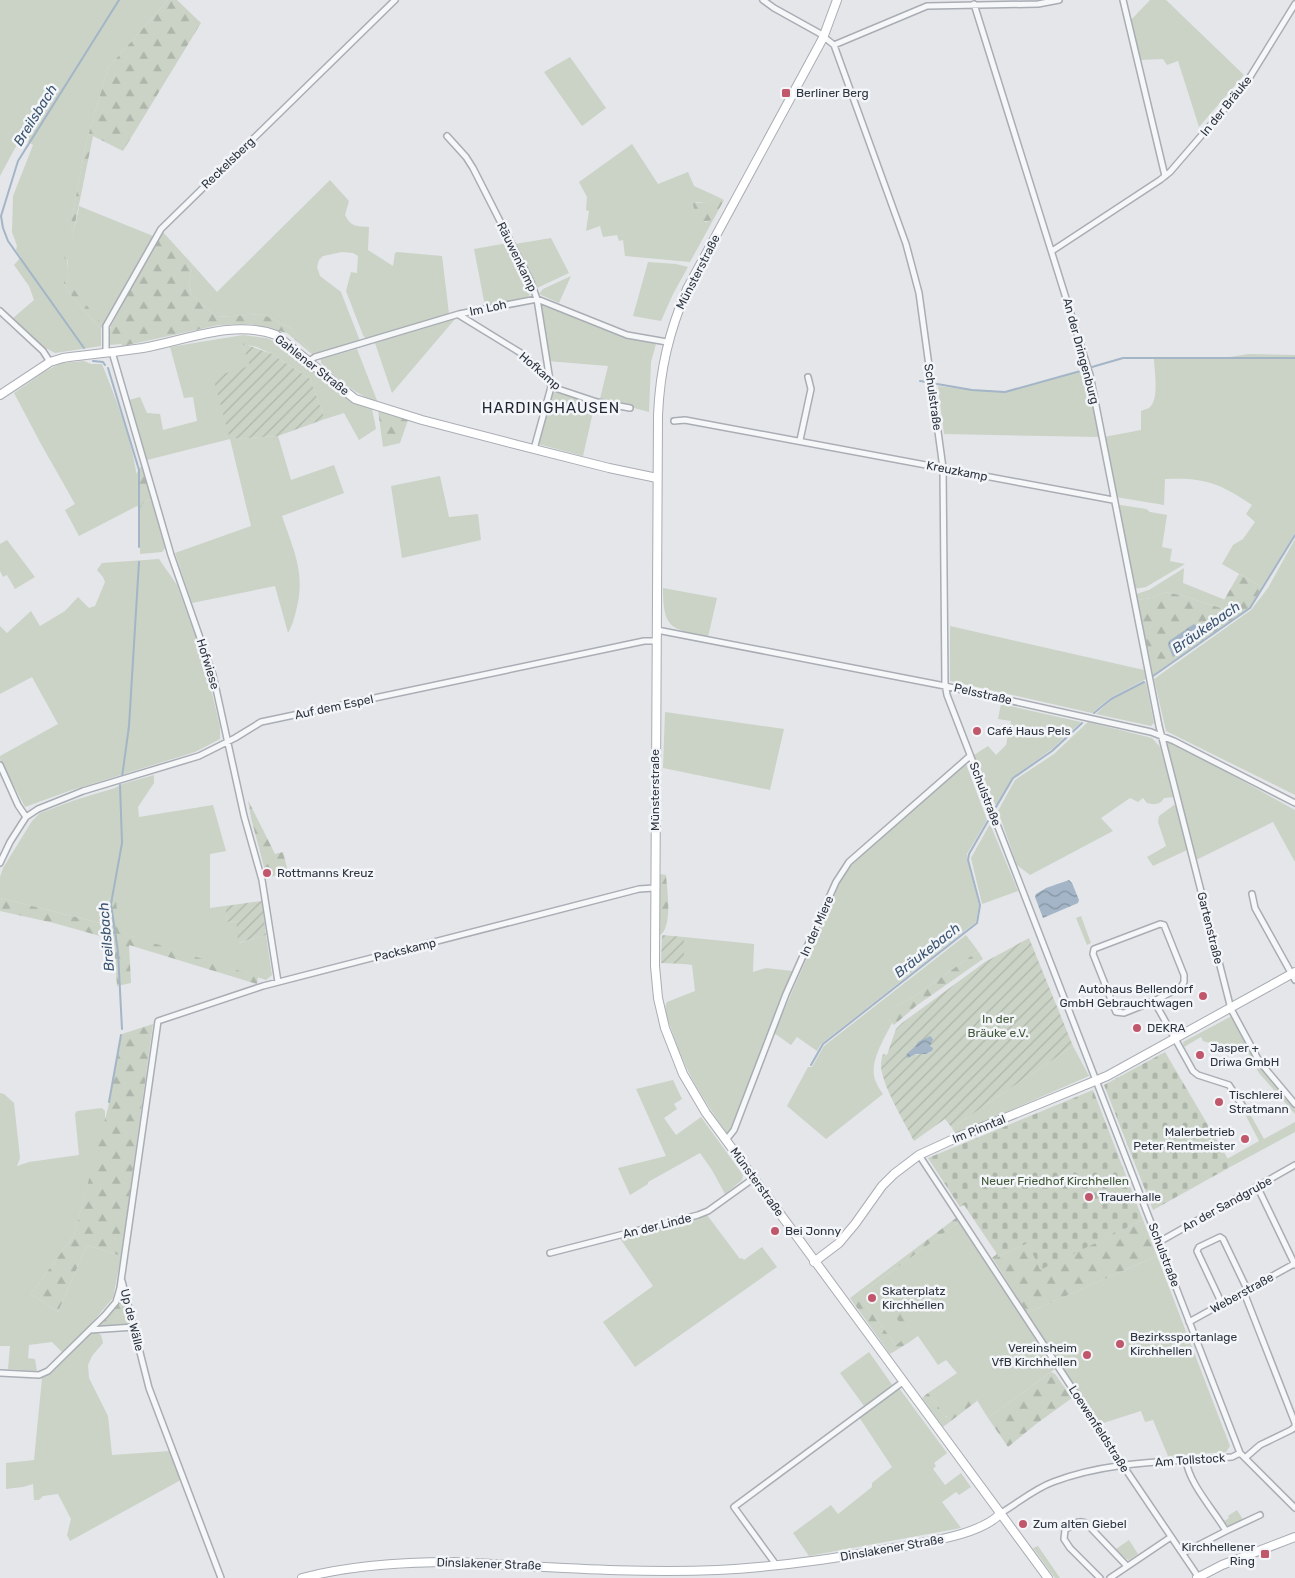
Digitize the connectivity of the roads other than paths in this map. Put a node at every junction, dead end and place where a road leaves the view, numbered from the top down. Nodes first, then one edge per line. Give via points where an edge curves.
1 (394, 0) edge
2 (763, 0) edge
3 (837, 0) edge
4 (1059, 0) edge
5 (1123, 0) edge
6 (974, 4) junction
7 (1295, 4) edge
8 (823, 38) junction
9 (834, 45) junction
10 (447, 136) dead end
11 (1165, 176) junction
12 (1052, 251) junction
13 (537, 299) junction
14 (0, 310) edge
15 (459, 314) junction
16 (667, 342) junction
17 (109, 353) junction
18 (308, 361) junction
19 (50, 362) junction
20 (808, 377) dead end
21 (548, 380) junction
22 (0, 395) edge
23 (630, 408) dead end
24 (674, 421) dead end
25 (800, 440) junction
26 (534, 449) junction
27 (943, 468) junction
28 (658, 478) junction
29 (1113, 500) junction
30 (657, 630) junction
31 (656, 641) junction
32 (945, 686) junction
33 (1162, 736) junction
34 (228, 742) junction
35 (970, 756) junction
36 (0, 765) edge
37 (1295, 803) edge
38 (26, 817) junction
39 (0, 863) edge
40 (654, 888) junction
41 (1252, 894) dead end
42 (1294, 976) edge
43 (278, 982) junction
44 (1154, 1001) junction
45 (1231, 1009) junction
46 (158, 1021) joint
47 (1175, 1039) junction
48 (1096, 1081) junction
49 (1295, 1104) edge
50 (1244, 1108) dead end
51 (726, 1140) junction
52 (919, 1155) junction
53 (1295, 1166) edge
54 (754, 1178) junction
55 (1257, 1186) junction
56 (1159, 1242) junction
57 (550, 1253) dead end
58 (814, 1262) junction
59 (1295, 1264) edge
60 (121, 1278) junction
61 (1245, 1291) junction
62 (1222, 1304) junction
63 (1190, 1322) junction
64 (134, 1327) junction
65 (90, 1330) junction
66 (0, 1373) edge
67 (904, 1381) junction
68 (1295, 1424) edge
69 (1240, 1453) junction
70 (1244, 1458) junction
71 (1186, 1460) junction
72 (1122, 1464) junction
73 (1295, 1508) edge
74 (1000, 1513) junction
75 (1260, 1515) dead end
76 (1226, 1531) junction
77 (1171, 1537) junction
78 (1295, 1537) edge
79 (1183, 1553) junction
80 (778, 1566) junction
81 (1127, 1566) junction
82 (221, 1578) edge
83 (302, 1578) edge
84 (1048, 1578) edge
85 (1100, 1578) edge
86 (1110, 1578) edge
87 (1198, 1578) edge

1 - 17 street, Reckelsberg via 161,229 106,326
2 - 8 street
3 - 8 main road, Münsterstraße
4 - 6 street via 1038,4
5 - 11 street
6 - 9 street via 927,6
6 - 12 street, An der Dringenburg
7 - 11 street, In der Bräuke via 1245,85
8 - 9 street
8 - 16 main road, Münsterstraße via 687,289
9 - 27 street, Schulstraße via 906,244 919,293
10 - 13 street, Räuwenkamp via 473,168
11 - 12 street, In der Bräuke
12 - 29 street, An der Dringenburg via 1090,375
13 - 15 street, Im Loh
13 - 16 street via 627,334
13 - 21 street, Räuwenkamp
14 - 19 street via 43,351
15 - 18 street, Im Loh
15 - 21 street, Hofkamp via 524,355
16 - 28 main road, Münsterstraße via 659,394
17 - 18 main road, Gahlener Straße via 248,328 276,335
17 - 19 main road, Gahlener Straße
17 - 34 street, Hofwiese via 171,555 213,674
18 - 26 main road, Gahlener Straße via 355,399
19 - 22 main road, Gahlener Straße
20 - 25 street via 811,388
21 - 23 street, Hofkamp via 568,393
21 - 26 street, Räuwenkamp via 550,388
24 - 25 street, Kreuzkamp via 685,420
25 - 27 street, Kreuzkamp
26 - 28 main road, Gahlener Straße
27 - 29 street, Kreuzkamp
27 - 32 street, Schulstraße
28 - 30 main road, Münsterstraße
29 - 33 street, An der Dringenburg
30 - 31 main road, Münsterstraße
30 - 32 street, Pelsstraße
31 - 34 street, Auf dem Espel via 261,722
31 - 40 main road, Münsterstraße
32 - 33 street, Pelsstraße
32 - 35 street, Schulstraße
33 - 37 street, Pelsstraße
33 - 45 street, Gartenstraße
34 - 38 street, Auf dem Espel via 199,756 58,800
34 - 43 street, Hofwiese via 262,880
35 - 48 street, Schulstraße
35 - 51 street, In der Miere via 849,862 836,882 786,994 734,1130
36 - 38 street
38 - 39 street, Auf dem Espel
40 - 43 street, Packskamp via 639,889
40 - 51 main road, Münsterstraße via 654,966 665,1028 683,1074
41 - 42 street via 1255,908
42 - 45 main road, Im Pinntal
43 - 46 street, Packskamp
44 - 44 street via 1124,1013 1116,1012 1095,960 1094,949 1163,924 1184,982 1181,987
44 - 47 street
45 - 47 main road, Im Pinntal
45 - 49 street, Gartenstraße via 1259,1061
46 - 60 street, Up de Wälle
47 - 48 main road, Im Pinntal
47 - 50 street via 1193,1071 1229,1085
48 - 52 main road, Im Pinntal
48 - 56 street, Schulstraße
51 - 54 main road, Münsterstraße
52 - 58 main road, Im Pinntal via 882,1186 839,1243
52 - 72 street, Loewenfeldstraße
53 - 55 street, An der Sandgrube
54 - 57 street, An der Linde via 698,1215
54 - 58 main road, Münsterstraße
55 - 56 street, An der Sandgrube
55 - 59 street
56 - 63 street, Schulstraße
58 - 67 main road, Münsterstraße
59 - 61 street, Weberstraße
60 - 64 street, Up de Wälle
60 - 65 street via 116,1302
61 - 62 street, Weberstraße
61 - 62 street via 1246,1287 1221,1237 1199,1247 1197,1253
61 - 68 street
62 - 63 street, Weberstraße
63 - 69 street, Schulstraße
64 - 65 street
64 - 82 street, Up de Wälle via 149,1388
65 - 66 street via 44,1374
67 - 74 main road, Münsterstraße
67 - 80 street via 734,1507
68 - 70 street via 1291,1430 1260,1445
69 - 70 street, Schulstraße
69 - 71 street, Am Tollstock via 1232,1457
70 - 73 street, Schulstraße
71 - 72 street, Am Tollstock
71 - 76 street via 1196,1485
72 - 74 street, Am Tollstock via 1053,1482
72 - 77 street, Loewenfeldstraße
74 - 80 main road, Dinslakener Straße via 989,1516 972,1530 947,1538
74 - 84 main road, Münsterstraße
75 - 76 street
76 - 79 street
77 - 79 street, Loewenfeldstraße
77 - 81 street
78 - 87 main road via 1222,1565
79 - 87 street, Loewenfeldstraße
80 - 83 main road, Dinslakener Straße via 656,1572 438,1562 390,1564
81 - 85 street via 1087,1524 1078,1522 1065,1530 1064,1539
81 - 86 street

